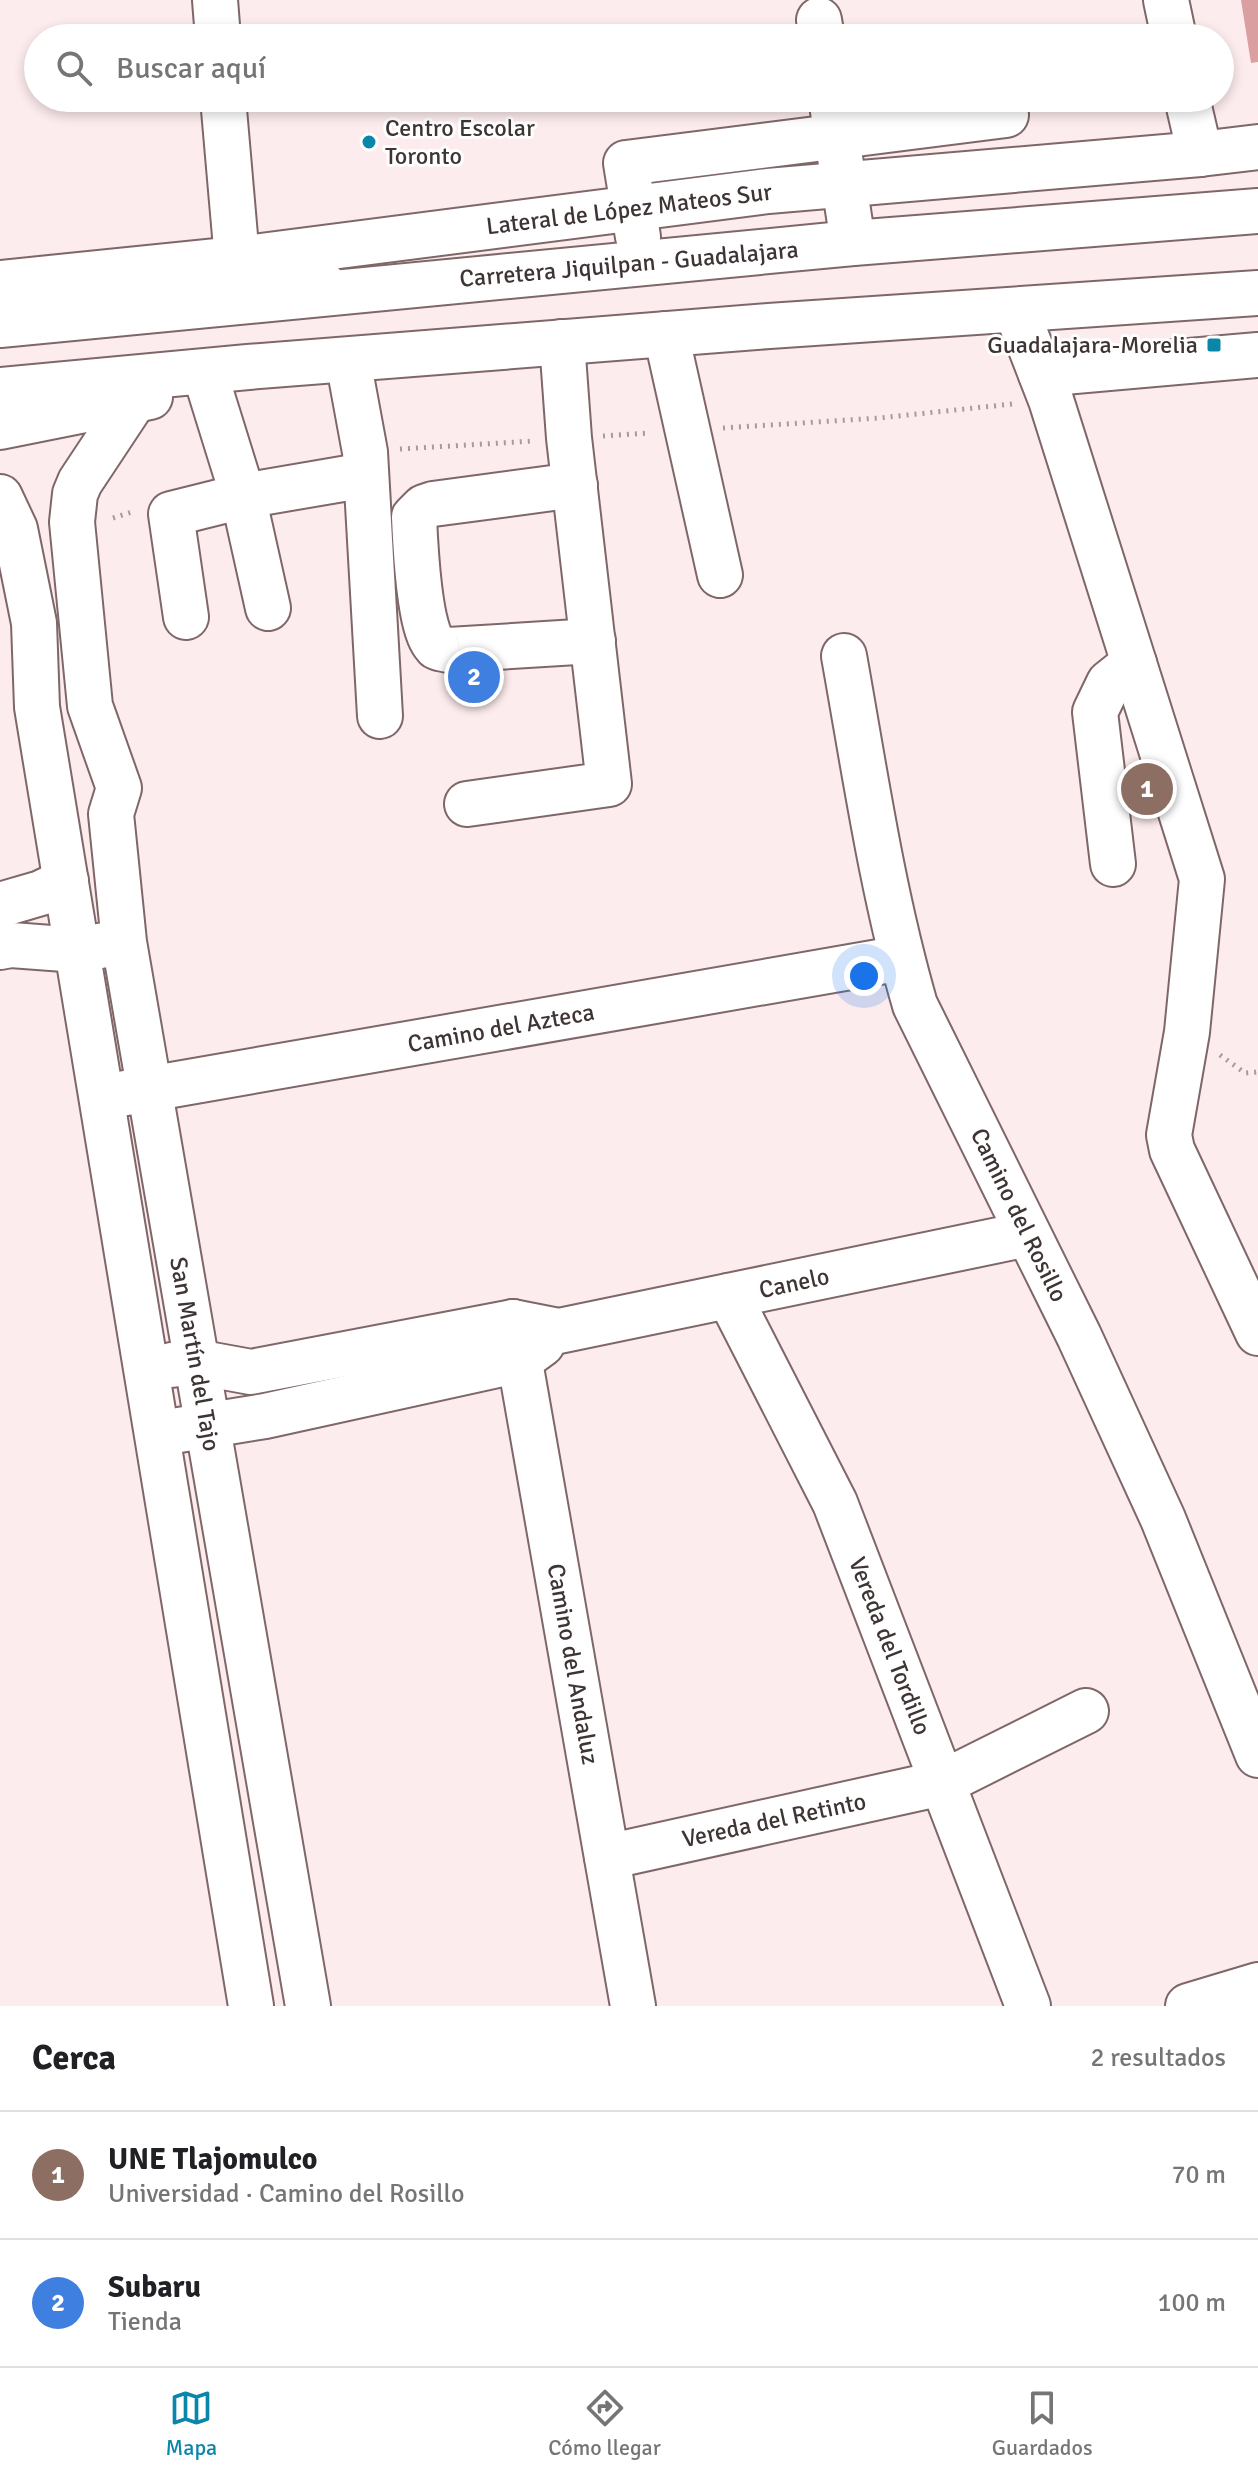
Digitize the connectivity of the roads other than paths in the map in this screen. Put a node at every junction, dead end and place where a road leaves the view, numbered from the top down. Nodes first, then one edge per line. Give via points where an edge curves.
1 (215, 0) edge
2 (1166, 0) edge
3 (217, 24) edge
4 (1171, 24) edge
5 (224, 112) edge
6 (1190, 112) edge
7 (834, 117) edge
8 (762, 146) junction
9 (1258, 147) edge
10 (1200, 154) junction
11 (972, 173) junction
12 (844, 183) junction
13 (768, 191) junction
14 (635, 209) junction
15 (1258, 211) edge
16 (853, 243) junction
17 (772, 251) junction
18 (237, 259) junction
19 (641, 263) junction
20 (0, 283) edge
21 (341, 291) junction
22 (1258, 293) edge
23 (1016, 310) junction
24 (0, 325) edge
25 (666, 334) junction
26 (562, 342) junction
27 (1258, 355) edge
28 (348, 360) junction
29 (248, 367) junction
30 (1041, 374) junction
31 (207, 380) junction
32 (0, 390) edge
33 (133, 402) junction
34 (0, 427) edge
35 (366, 475) junction
36 (575, 485) junction
37 (243, 496) junction
38 (0, 497) edge
39 (720, 575) dead end
40 (268, 608) dead end
41 (186, 617) dead end
42 (593, 641) junction
43 (844, 656) dead end
44 (1134, 663) junction
45 (90, 706) junction
46 (37, 707) junction
47 (380, 716) dead end
48 (467, 804) dead end
49 (1113, 864) dead end
50 (66, 881) junction
51 (0, 905) edge
52 (124, 942) junction
53 (0, 947) edge
54 (78, 950) junction
55 (902, 958) junction
56 (149, 1089) junction
57 (101, 1097) junction
58 (1028, 1234) junction
59 (729, 1296) junction
60 (1258, 1333) edge
61 (516, 1341) junction
62 (196, 1362) junction
63 (146, 1368) junction
64 (207, 1426) junction
65 (157, 1433) junction
66 (1086, 1711) dead end
67 (1258, 1755) edge
68 (942, 1783) junction
69 (607, 1857) junction
70 (1258, 1985) edge
71 (251, 2006) edge
72 (308, 2006) edge
73 (633, 2006) edge
74 (1028, 2006) edge
75 (1188, 2006) edge

1 - 3 main road
2 - 4 main road
5 - 18 main road
6 - 10 main road
7 - 8 main road
7 - 11 main road via 987,118
7 - 12 main road
8 - 13 main road
8 - 14 main road via 626,163
9 - 10 main road, Lateral de López Mateos Sur
10 - 11 main road, Lateral de López Mateos Sur
11 - 12 main road, Lateral de López Mateos Sur
12 - 13 main road, Lateral de López Mateos Sur
12 - 16 main road
13 - 14 main road, Lateral de López Mateos Sur
13 - 17 main road
14 - 18 main road, Lateral de López Mateos Sur
14 - 19 main road
15 - 16 main road, Carretera Jiquilpan - Guadalajara
16 - 17 main road, Carretera Jiquilpan - Guadalajara
17 - 19 main road, Carretera Jiquilpan - Guadalajara
18 - 20 main road, Lateral de López Mateos Sur
18 - 21 main road
19 - 21 main road, Carretera Jiquilpan - Guadalajara
21 - 24 main road, Carretera Jiquilpan - Guadalajara
22 - 23 main road
23 - 25 main road
23 - 30 main road
25 - 26 main road
25 - 39 main road
26 - 28 main road
26 - 36 main road
27 - 30 main road
28 - 29 main road
28 - 35 main road
29 - 31 main road
29 - 32 main road
30 - 44 main road
31 - 33 main road
31 - 37 main road
33 - 34 main road
33 - 45 main road, San Martín del Tajo via 75,494 72,522
35 - 37 main road
35 - 47 main road
36 - 42 main road
36 - 42 main road via 424,507 414,517 417,572 428,636 437,648
37 - 40 main road
37 - 41 main road via 171,514
38 - 46 main road, San Martín del Tajo via 15,529 34,623
42 - 48 main road via 609,784
43 - 55 main road, Camino del Rosillo
44 - 49 main road via 1109,683 1095,712
44 - 60 main road via 1202,879 1187,1032 1169,1135
45 - 46 main road via 56,713
45 - 52 main road, San Martín del Tajo via 119,788 111,814
46 - 50 main road, San Martín del Tajo
50 - 51 main road
50 - 54 main road, San Martín del Tajo
52 - 54 main road
52 - 56 main road, San Martín del Tajo
53 - 54 main road
54 - 57 main road, San Martín del Tajo
55 - 56 main road, Camino del Azteca
55 - 58 main road, Camino del Rosillo via 915,1005
56 - 57 main road, Camino del Azteca
56 - 62 main road, San Martín del Tajo
57 - 63 main road, San Martín del Tajo
58 - 59 main road, Canelo
58 - 67 main road, Camino del Rosillo via 1163,1519
59 - 61 main road, Canelo
59 - 68 main road, Vereda del Tordillo via 835,1503
61 - 62 main road, Canelo via 251,1372
61 - 64 main road, Canelo via 265,1416
61 - 69 main road, Camino del Andaluz
62 - 63 main road, Canelo
62 - 64 main road, San Martín del Tajo
63 - 65 main road, San Martín del Tajo
64 - 65 main road, Canelo
64 - 72 main road, San Martín del Tajo
65 - 71 main road, San Martín del Tajo
66 - 68 main road, Vereda del Retinto
68 - 69 main road, Vereda del Retinto
68 - 74 main road, Vereda del Tordillo
69 - 73 main road, Camino del Andaluz
70 - 75 main road

